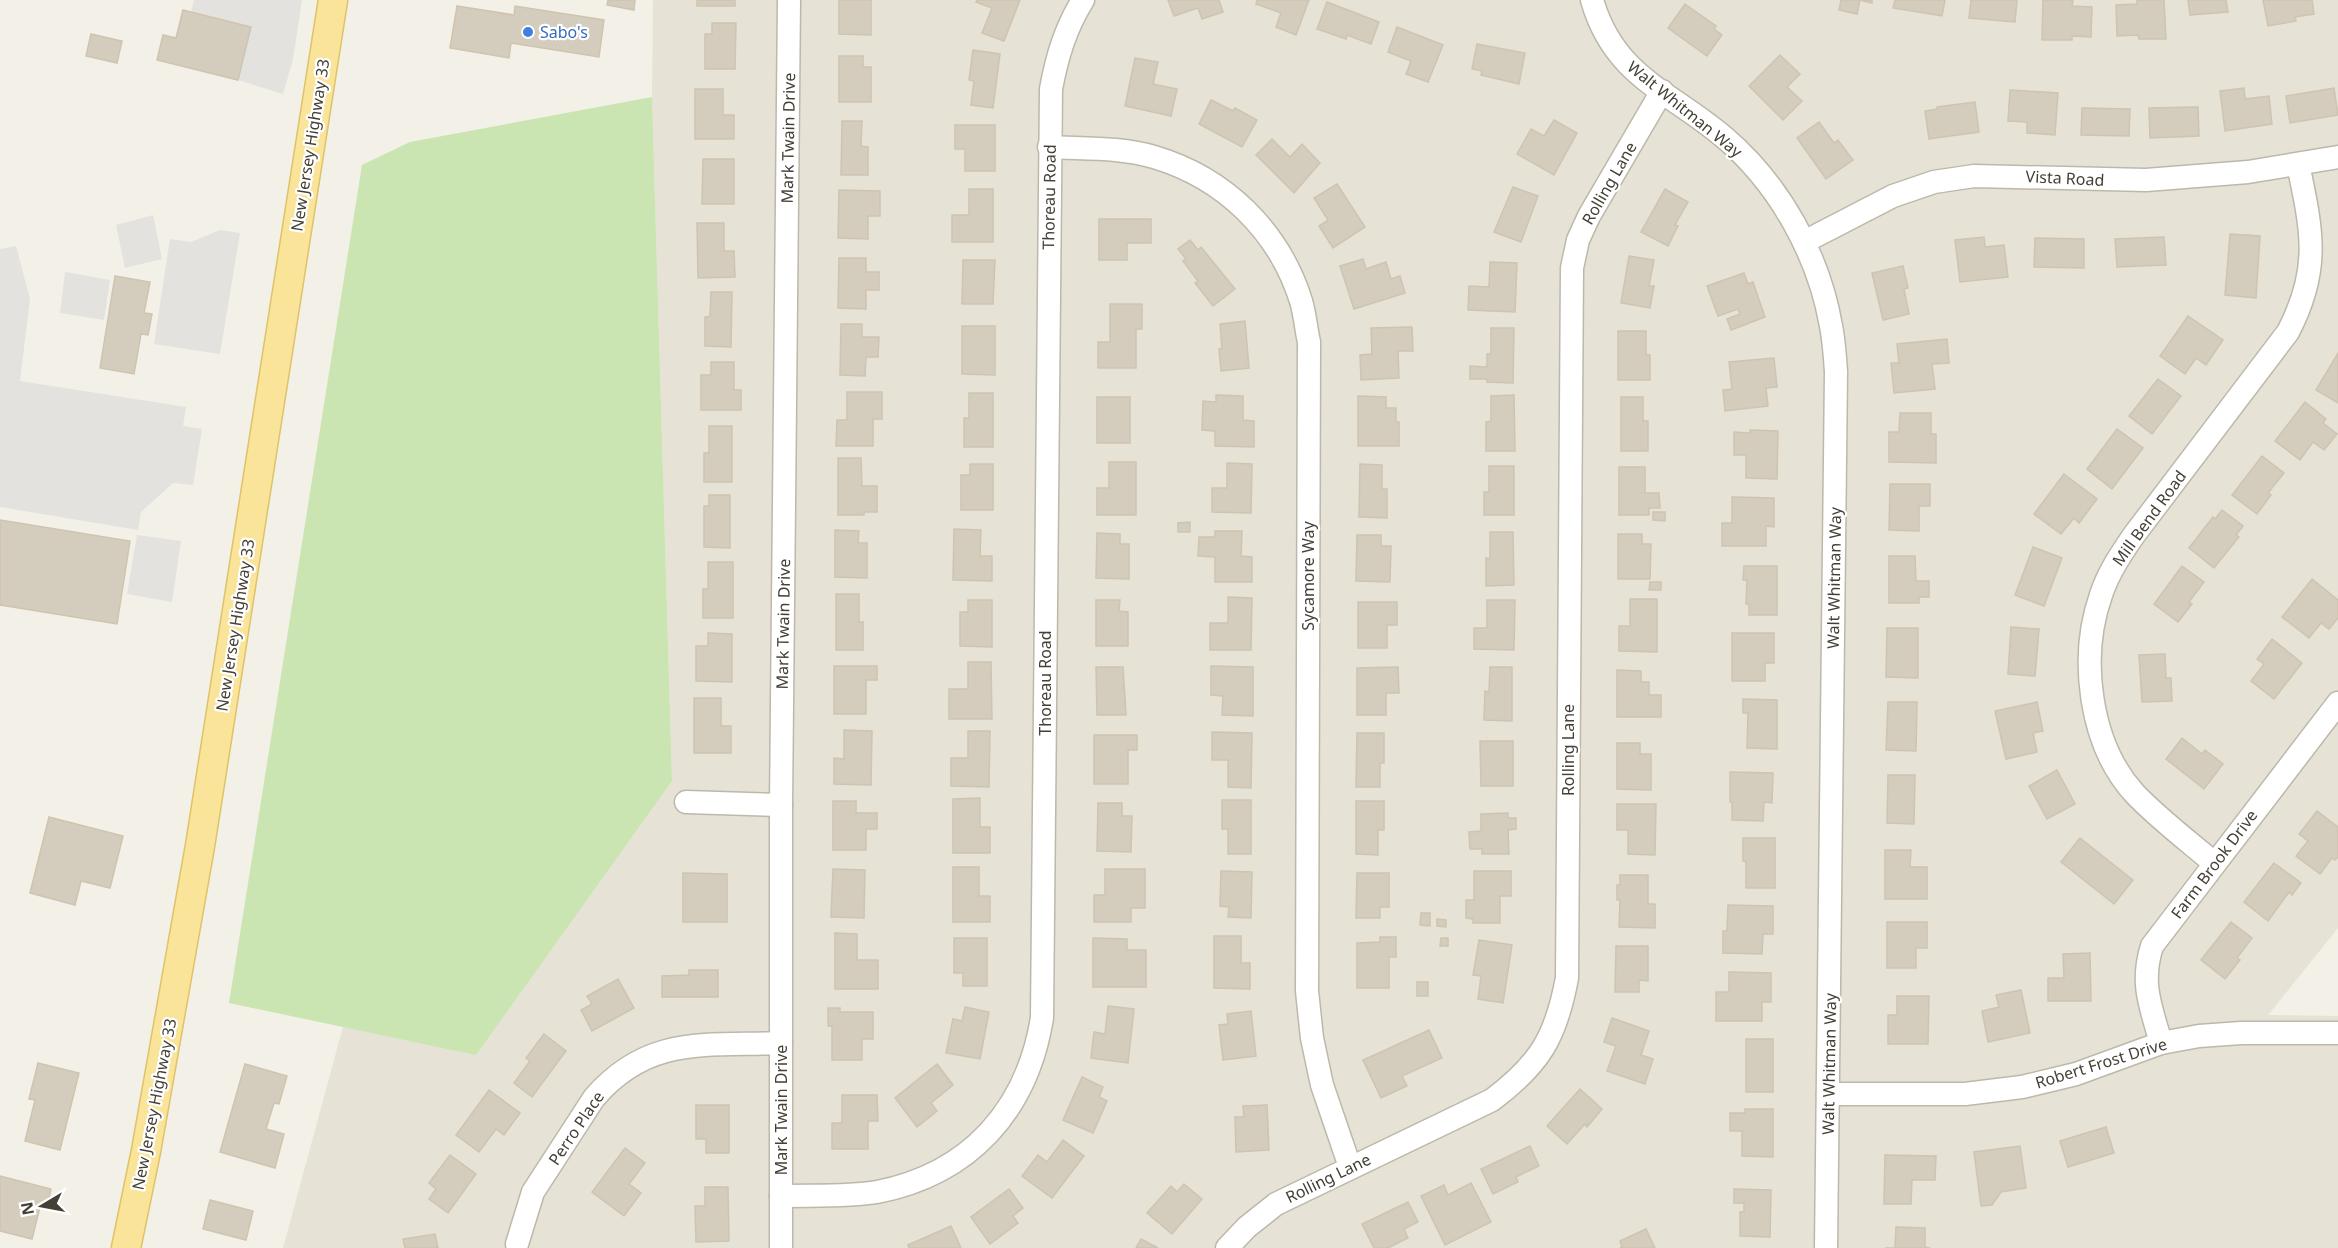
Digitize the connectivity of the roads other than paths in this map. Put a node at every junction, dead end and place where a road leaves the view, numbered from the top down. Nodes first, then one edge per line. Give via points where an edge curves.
1 (333, 0) edge
2 (789, 0) edge
3 (1083, 0) edge
4 (1593, 0) edge
5 (1662, 91) junction
6 (1049, 147) junction
7 (2338, 157) edge
8 (2298, 164) junction
9 (1804, 242) junction
10 (2338, 703) edge
11 (686, 802) dead end
12 (781, 805) junction
13 (2214, 863) junction
14 (2338, 1033) edge
15 (781, 1043) junction
16 (2161, 1044) junction
17 (1828, 1094) junction
18 (1350, 1167) junction
19 (781, 1196) junction
20 (517, 1244) dead end
21 (126, 1248) edge
22 (781, 1248) edge
23 (1227, 1248) edge
24 (1826, 1248) edge

1 - 21 main road, New Jersey Highway 33 via 194,880
2 - 12 street, Mark Twain Drive
3 - 6 street, Thoreau Road via 1070,20 1057,54 1050,89
4 - 5 street, Walt Whitman Way via 1611,45 1629,66
5 - 9 street, Walt Whitman Way via 1726,138 1754,167 1782,203
5 - 18 street, Rolling Lane via 1589,216 1572,268 1567,978 1561,1010 1534,1063 1492,1100
6 - 18 street, Sycamore Way via 1153,156 1219,187 1268,234 1287,265 1302,303 1308,342 1308,991 1322,1085
6 - 19 street, Thoreau Road via 1042,1018 1038,1045 1027,1077 992,1131 938,1172 908,1185 874,1192
7 - 8 street, Vista Road
8 - 9 street, Vista Road via 2146,180 1974,176 1934,182 1893,196
8 - 13 street, Mill Bend Road via 2312,249 2301,308 2288,332 2114,565 2092,630 2092,702 2116,766 2134,793
9 - 17 street, Walt Whitman Way via 1820,281 1831,326 1836,372
10 - 13 street, Farm Brook Drive
11 - 12 street
12 - 15 street, Mark Twain Drive
13 - 16 street, Farm Brook Drive via 2152,946 2146,965 2145,984
14 - 16 street, Robert Frost Drive via 2241,1033
15 - 19 street, Mark Twain Drive
15 - 20 street, Perro Place via 678,1047 651,1054 627,1067 594,1098 533,1192
16 - 17 street, Robert Frost Drive via 2076,1074 2022,1087 1965,1094
17 - 24 street, Walt Whitman Way
18 - 23 street, Rolling Lane via 1276,1204
19 - 22 street, Mark Twain Drive

